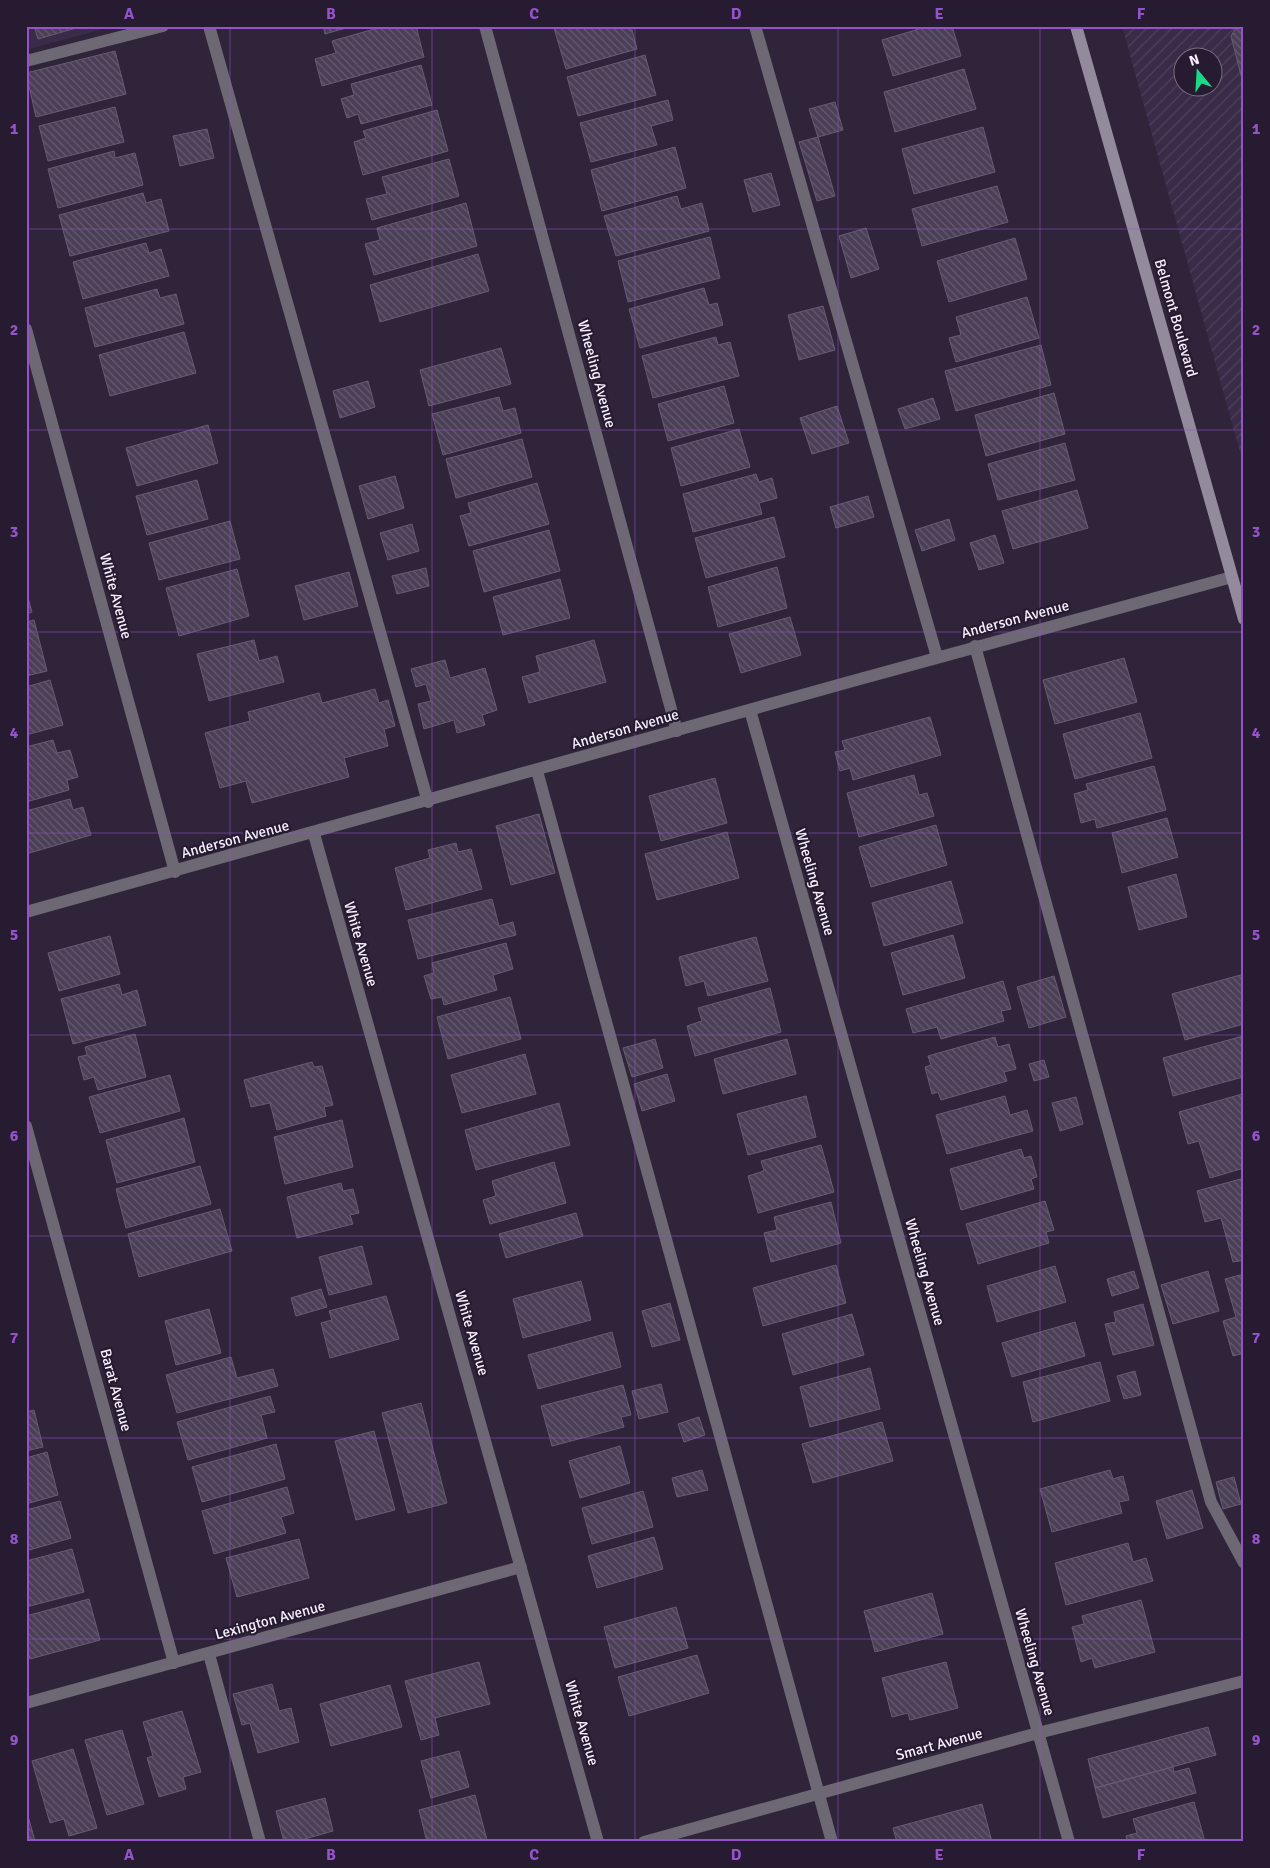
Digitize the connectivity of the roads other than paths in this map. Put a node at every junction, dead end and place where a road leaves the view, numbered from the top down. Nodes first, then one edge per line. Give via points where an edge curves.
1 (163, 26) edge
2 (209, 26) edge
3 (486, 26) edge
4 (755, 26) edge
5 (1076, 26) edge
6 (26, 62) edge
7 (26, 329) edge
8 (1232, 577) junction
9 (1244, 619) edge
10 (975, 646) junction
11 (937, 657) junction
12 (750, 710) junction
13 (677, 731) junction
14 (537, 770) junction
15 (428, 802) junction
16 (314, 834) junction
17 (175, 872) junction
18 (26, 912) edge
19 (26, 1126) edge
20 (1244, 1563) edge
21 (521, 1567) junction
22 (209, 1654) junction
23 (174, 1662) junction
24 (1244, 1681) edge
25 (26, 1703) edge
26 (1038, 1733) junction
27 (818, 1794) junction
28 (260, 1842) edge
29 (598, 1842) edge
30 (644, 1842) edge
31 (832, 1842) edge
32 (1069, 1842) edge

1 - 6 street
2 - 15 street
3 - 13 street, Wheeling Avenue
4 - 11 street
5 - 8 main road, Belmont Boulevard
7 - 17 street, White Avenue
8 - 9 main road, Belmont Boulevard
8 - 10 street, Anderson Avenue
10 - 11 street, Anderson Avenue
10 - 20 street via 1212,1502
11 - 12 street, Anderson Avenue
12 - 13 street, Anderson Avenue
12 - 26 street, Wheeling Avenue
13 - 14 street, Anderson Avenue
14 - 15 street, Anderson Avenue
14 - 27 street
15 - 16 street, Anderson Avenue
16 - 17 street, Anderson Avenue
16 - 21 street, White Avenue
17 - 18 street, Anderson Avenue
19 - 23 street, Barat Avenue
21 - 22 street, Lexington Avenue
21 - 29 street, White Avenue
22 - 23 street, Lexington Avenue
22 - 28 street
23 - 25 street, Lexington Avenue
24 - 26 street, Smart Avenue
26 - 27 street, Smart Avenue
26 - 32 street, Wheeling Avenue
27 - 30 street, Smart Avenue
27 - 31 street

